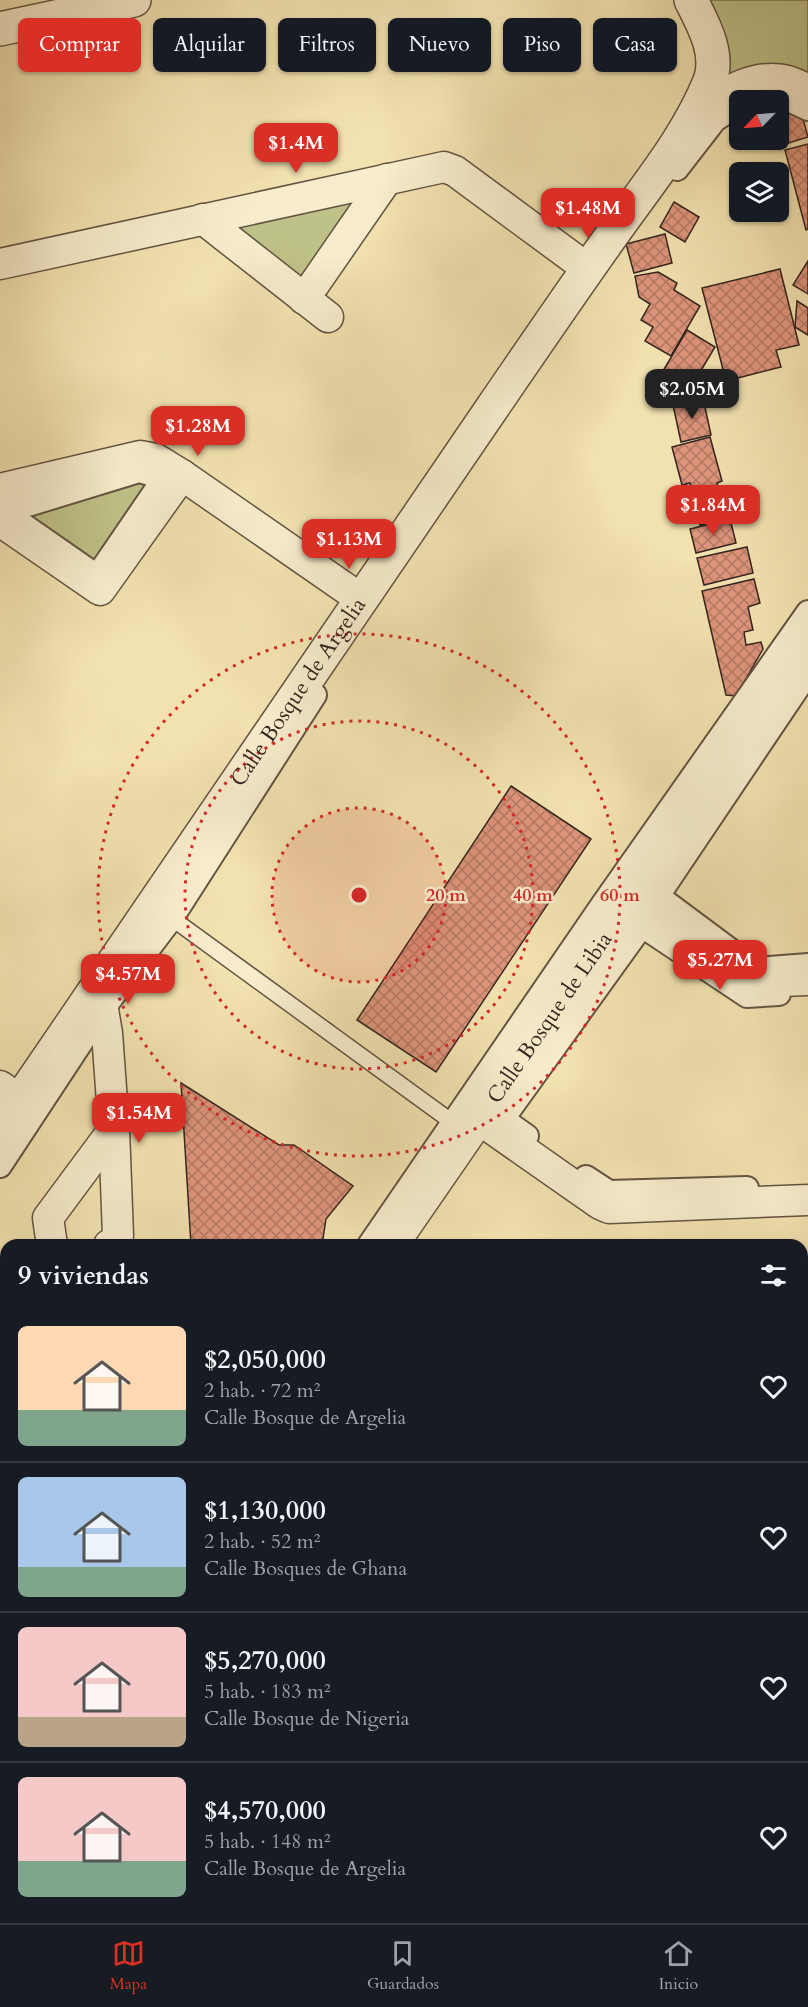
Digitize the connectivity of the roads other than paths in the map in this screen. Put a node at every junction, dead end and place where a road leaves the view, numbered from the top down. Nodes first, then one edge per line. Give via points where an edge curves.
1 (134, 0) edge
2 (691, 0) edge
3 (0, 29) edge
4 (808, 91) edge
5 (789, 100) edge
6 (808, 109) edge
7 (729, 111) edge
8 (694, 113) junction
9 (387, 179) junction
10 (203, 219) junction
11 (0, 264) edge
12 (588, 268) junction
13 (304, 299) junction
14 (328, 317) dead end
15 (173, 476) junction
16 (0, 489) edge
17 (0, 521) edge
18 (361, 599) junction
19 (808, 612) edge
20 (808, 643) edge
21 (808, 673) edge
22 (632, 899) junction
23 (163, 911) junction
24 (808, 965) edge
25 (808, 980) edge
26 (808, 993) edge
27 (102, 997) junction
28 (10, 1093) edge
29 (467, 1126) junction
30 (114, 1128) junction
31 (0, 1135) edge
32 (0, 1166) edge
33 (808, 1186) edge
34 (808, 1200) edge
35 (51, 1239) edge
36 (116, 1239) edge
37 (374, 1239) edge
38 (397, 1239) edge

1 - 3 street
2 - 8 street, Calle Bosque de Argelia via 713,54 711,77
4 - 8 street via 786,82 756,81
5 - 6 street
7 - 23 street via 715,120 683,161 470,454
8 - 12 street, Calle Bosque de Argelia
9 - 10 street
9 - 12 street via 438,167 450,168
9 - 13 street
10 - 11 street
10 - 13 street
12 - 18 street, Calle Bosque de Argelia
13 - 14 street
15 - 15 street via 139,471 5,512 97,576
15 - 16 street via 156,459 145,456
15 - 17 street via 100,590
15 - 18 street
18 - 23 street, Calle Bosque de Argelia
19 - 29 street via 602,905
20 - 22 street, Calle Bosque de Libia
21 - 24 street via 658,896 756,969
22 - 25 street via 747,980
22 - 29 street, Calle Bosque de Libia
23 - 27 street, Calle Bosque de Argelia
23 - 29 lane
26 - 33 street via 747,996 642,926 503,1119 609,1192
27 - 28 street, Calle Bosque de Argelia
27 - 30 street
27 - 32 street
28 - 31 street, Calle Bosque de Argelia
29 - 34 street via 609,1208
29 - 37 street
29 - 38 street, Calle Bosque de Libia
30 - 35 street via 48,1218
30 - 36 street

